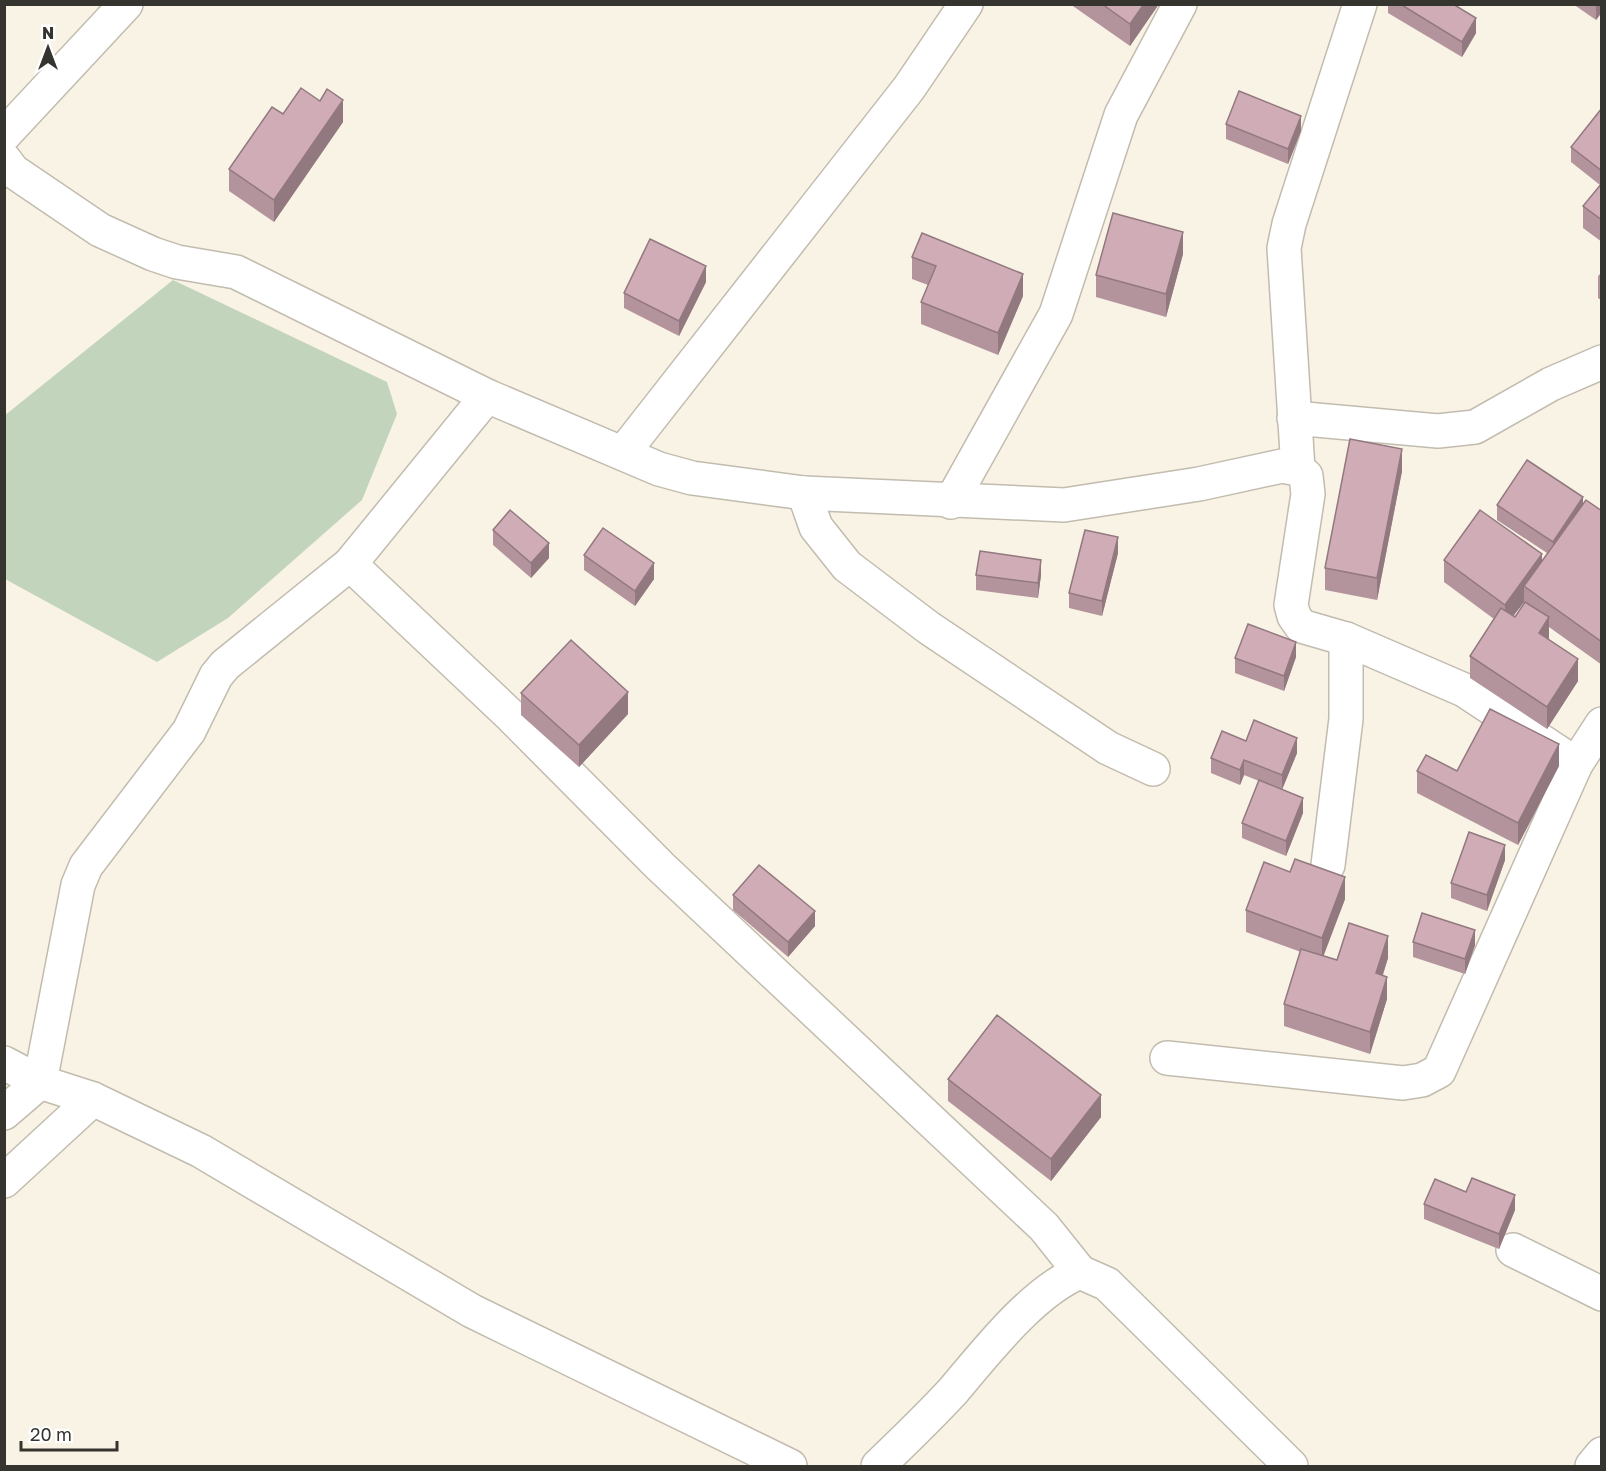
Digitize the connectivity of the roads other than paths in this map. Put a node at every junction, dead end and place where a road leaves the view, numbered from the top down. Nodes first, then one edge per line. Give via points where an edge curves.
1 (126, 4) edge
2 (966, 4) edge
3 (1180, 4) edge
4 (1360, 4) edge
5 (4, 135) edge
6 (4, 159) edge
7 (1602, 362) edge
8 (487, 396) junction
9 (1294, 418) junction
10 (623, 453) junction
11 (1298, 469) junction
12 (804, 493) junction
13 (951, 502) junction
14 (350, 564) junction
15 (1346, 639) junction
16 (1602, 724) edge
17 (1576, 764) junction
18 (1154, 770) dead end
19 (1328, 865) dead end
20 (1167, 1058) dead end
21 (4, 1063) edge
22 (40, 1082) junction
23 (93, 1099) junction
24 (4, 1113) edge
25 (4, 1121) edge
26 (46, 1143) junction
27 (4, 1180) edge
28 (1513, 1250) dead end
29 (1080, 1272) junction
30 (1602, 1294) edge
31 (1602, 1454) edge
32 (790, 1467) edge
33 (878, 1467) edge
34 (1291, 1467) edge
35 (1592, 1467) edge

1 - 5 street
2 - 10 street via 909,88
3 - 13 street via 1121,115 1056,314
4 - 9 street via 1284,248
6 - 8 street via 13,171 100,230 177,262 236,273
7 - 9 street via 1551,384 1475,427 1460,430
8 - 10 street
8 - 14 street
9 - 11 street
10 - 12 street via 692,478
11 - 13 street via 1262,469 1088,503
11 - 15 street via 1306,476 1308,494 1292,591 1294,616 1301,626
12 - 13 street
12 - 18 street via 816,526 847,566 928,628 1095,739
14 - 22 street via 225,665 189,731 86,866 78,885
14 - 29 street via 511,716 660,866 1044,1227
15 - 17 street via 1464,690
15 - 19 street via 1346,718
16 - 17 street
17 - 20 street via 1439,1071 1422,1080 1403,1083
21 - 22 street
22 - 23 street
22 - 24 street
23 - 26 street
23 - 32 street via 201,1151 472,1311
25 - 26 street
26 - 27 street
28 - 30 street
29 - 33 street via 1062,1279 995,1340 945,1399
29 - 34 street via 1107,1284
31 - 35 street

